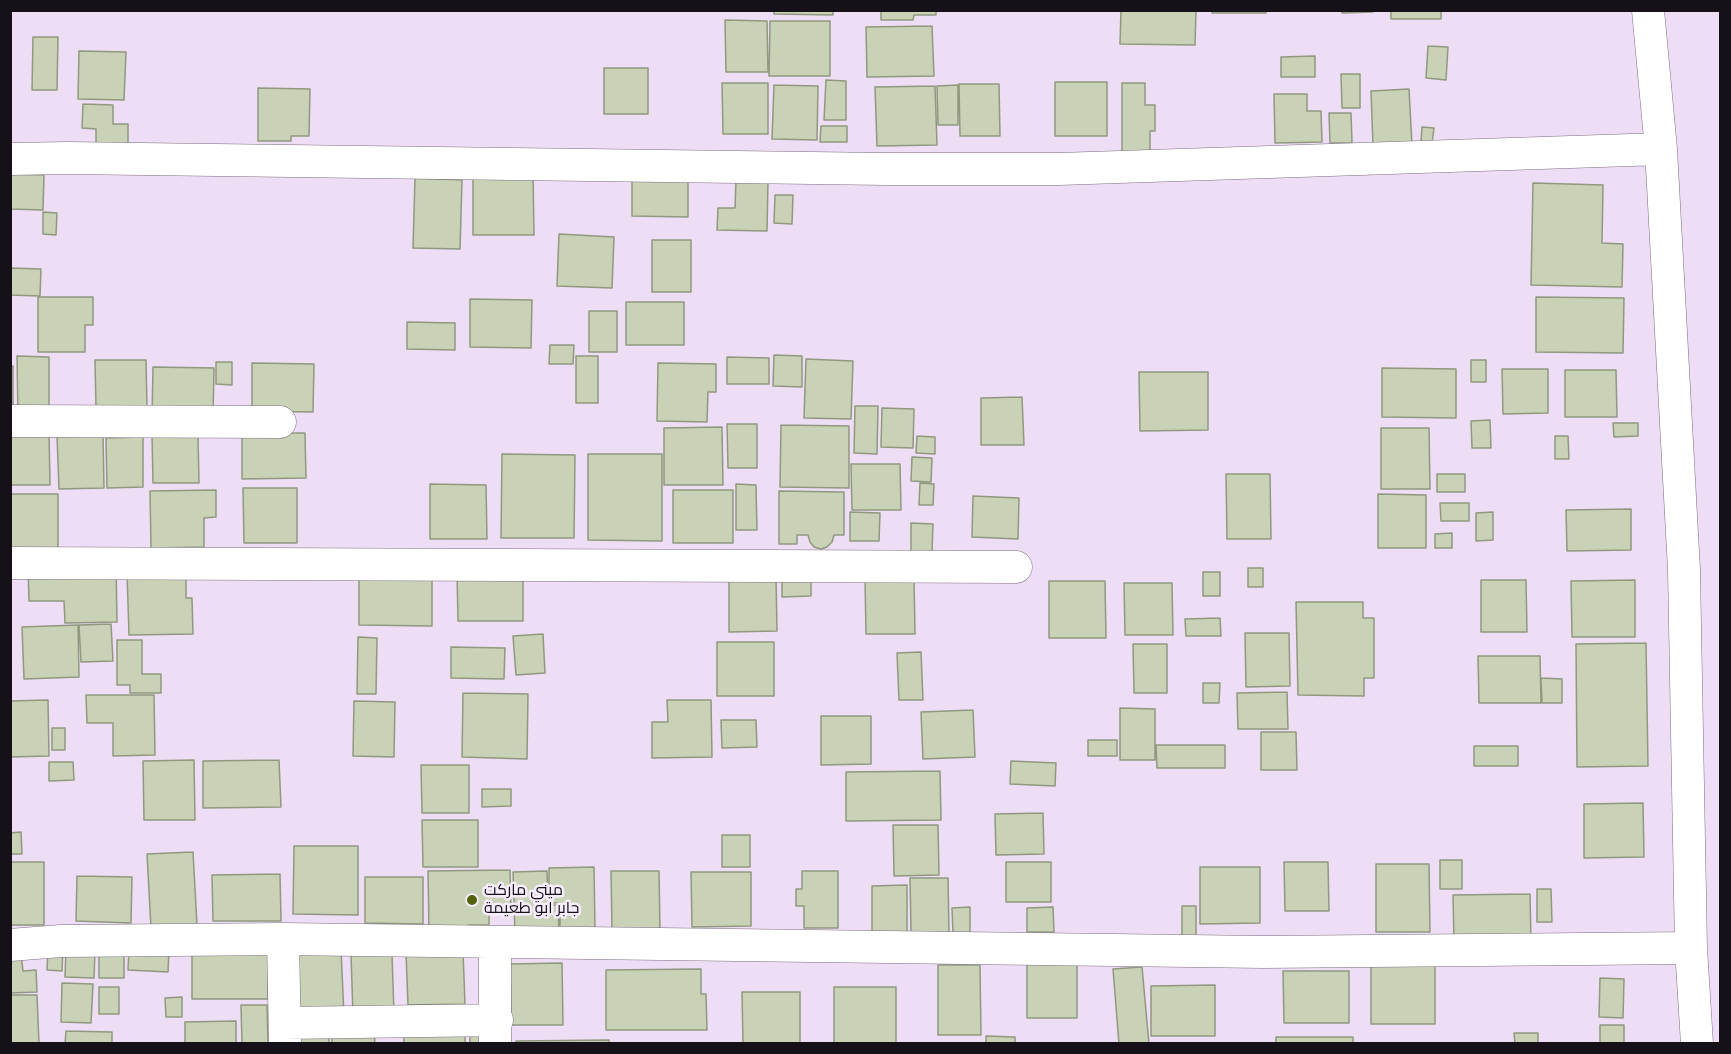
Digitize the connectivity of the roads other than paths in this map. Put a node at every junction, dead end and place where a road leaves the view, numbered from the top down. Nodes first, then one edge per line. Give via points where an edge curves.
1 (1648, 10) edge
2 (1662, 149) junction
3 (10, 159) edge
4 (10, 421) edge
5 (280, 422) dead end
6 (10, 563) edge
7 (1016, 567) dead end
8 (283, 939) junction
9 (495, 942) junction
10 (10, 945) edge
11 (1691, 948) junction
12 (496, 1032) edge
13 (285, 1033) edge
14 (1697, 1044) edge

1 - 2 street
2 - 3 street via 1059,169
2 - 11 street via 1684,570
4 - 5 street
6 - 7 street
8 - 9 street
8 - 10 street
8 - 13 street
9 - 11 street via 1264,952
9 - 12 street
11 - 14 street
12 - 13 street

